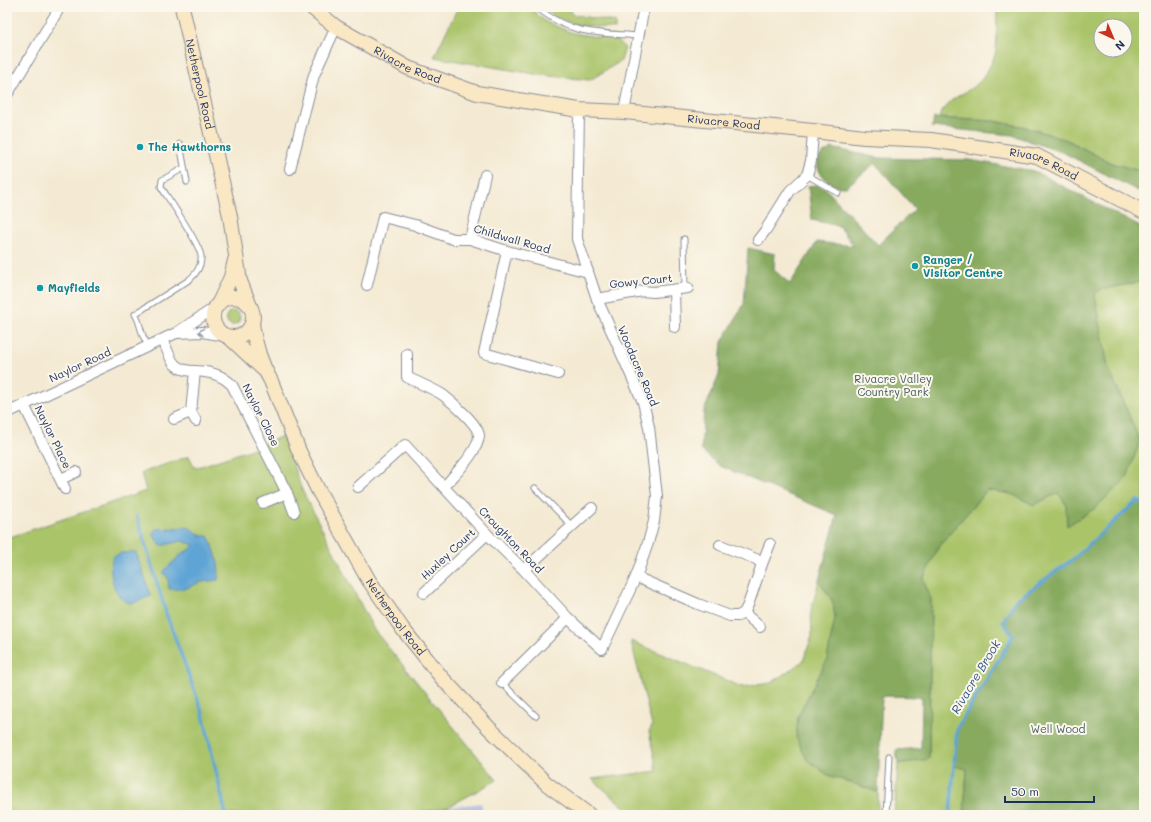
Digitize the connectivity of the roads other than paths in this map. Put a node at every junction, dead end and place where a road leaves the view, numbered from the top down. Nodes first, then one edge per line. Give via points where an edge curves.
1 (60, 7) edge
2 (182, 7) edge
3 (311, 7) edge
4 (536, 7) edge
5 (644, 7) edge
6 (336, 26) junction
7 (638, 36) junction
8 (7, 95) edge
9 (579, 110) junction
10 (624, 112) junction
11 (813, 130) junction
12 (180, 144) dead end
13 (184, 168) junction
14 (290, 169) dead end
15 (485, 175) dead end
16 (807, 175) junction
17 (187, 182) dead end
18 (838, 193) dead end
19 (1144, 212) edge
20 (470, 239) junction
21 (684, 239) dead end
22 (758, 240) dead end
23 (508, 252) junction
24 (236, 256) junction
25 (588, 272) junction
26 (367, 285) dead end
27 (686, 288) joint
28 (674, 290) junction
29 (597, 298) junction
30 (217, 306) junction
31 (250, 306) junction
32 (252, 324) junction
33 (675, 327) dead end
34 (176, 333) junction
35 (228, 337) junction
36 (163, 340) junction
37 (148, 346) junction
38 (407, 354) dead end
39 (195, 371) junction
40 (266, 372) junction
41 (558, 374) dead end
42 (24, 405) junction
43 (191, 412) junction
44 (7, 413) edge
45 (174, 419) dead end
46 (196, 422) dead end
47 (76, 472) dead end
48 (358, 487) dead end
49 (444, 487) junction
50 (535, 488) dead end
51 (287, 493) junction
52 (264, 503) dead end
53 (592, 508) dead end
54 (294, 512) dead end
55 (572, 526) junction
56 (487, 534) junction
57 (770, 544) dead end
58 (720, 545) dead end
59 (762, 564) junction
60 (524, 570) junction
61 (636, 577) junction
62 (424, 593) dead end
63 (744, 613) junction
64 (568, 618) junction
65 (760, 627) dead end
66 (602, 649) joint
67 (502, 682) joint
68 (536, 716) dead end
69 (889, 757) dead end
70 (589, 815) edge
71 (886, 815) edge

1 - 8 street
2 - 24 main road, Netherpool Road via 228,209
3 - 6 main road, Rivacre Road
4 - 7 lane via 571,27
5 - 7 street
6 - 9 main road, Rivacre Road via 408,68 477,93
6 - 14 street via 314,74
7 - 10 street
9 - 10 main road, Rivacre Road
9 - 25 street, Woodacre Road via 577,239
10 - 11 main road, Rivacre Road
11 - 16 street via 811,161
11 - 19 main road, Rivacre Road via 864,138 931,140 1037,156
12 - 13 lane
13 - 17 lane
13 - 37 lane via 162,180 162,187 196,244 201,256 200,263 195,275 189,280 135,314
15 - 20 street
16 - 18 lane
16 - 22 street via 790,191
20 - 23 street, Childwall Road
20 - 26 street, Childwall Road via 453,239 384,217
21 - 27 lane
23 - 25 street, Childwall Road
23 - 41 street via 484,353
24 - 30 main road, Netherpool Road
24 - 31 main road, Netherpool Road via 242,289
25 - 29 street, Woodacre Road
27 - 28 street, Gowy Court
28 - 29 street, Gowy Court via 643,291
28 - 33 street
29 - 61 street, Woodacre Road via 643,402 649,427 657,496 654,521
30 - 31 main road via 224,300 235,298
30 - 34 street, Naylor Road
30 - 35 main road via 214,322 220,333
31 - 32 main road
32 - 35 main road via 242,336
32 - 40 main road, Netherpool Road
35 -> 34 street via 202,332
34 - 36 street, Naylor Road
35 - 40 main road, Netherpool Road
36 - 37 street, Naylor Road
36 - 39 street, Naylor Close via 175,365 186,371
37 - 42 street, Naylor Road
38 - 49 street via 407,377 444,396 472,421 478,432 479,437 471,453
39 - 43 street
39 - 51 street, Naylor Close via 219,374 232,385
40 - 70 main road, Netherpool Road via 316,488 368,579 402,628 442,678 489,728 547,784
42 - 44 street, Naylor Road
42 - 47 street, Naylor Place via 63,484
43 - 45 street
43 - 46 street
48 - 49 street, Croughton Road via 405,445
49 - 56 street, Croughton Road
50 - 55 lane
51 - 52 street
51 - 54 street, Naylor Close
53 - 55 street
55 - 60 street
56 - 60 street, Croughton Road
56 - 62 street, Huxley Court
57 - 59 street
58 - 59 street via 756,559
59 - 63 street
60 - 64 street, Croughton Road
61 - 63 street via 730,616
61 - 66 street, Woodacre Road
63 - 65 street
64 - 66 street, Croughton Road
64 - 67 street
67 - 68 lane
69 - 71 lane

